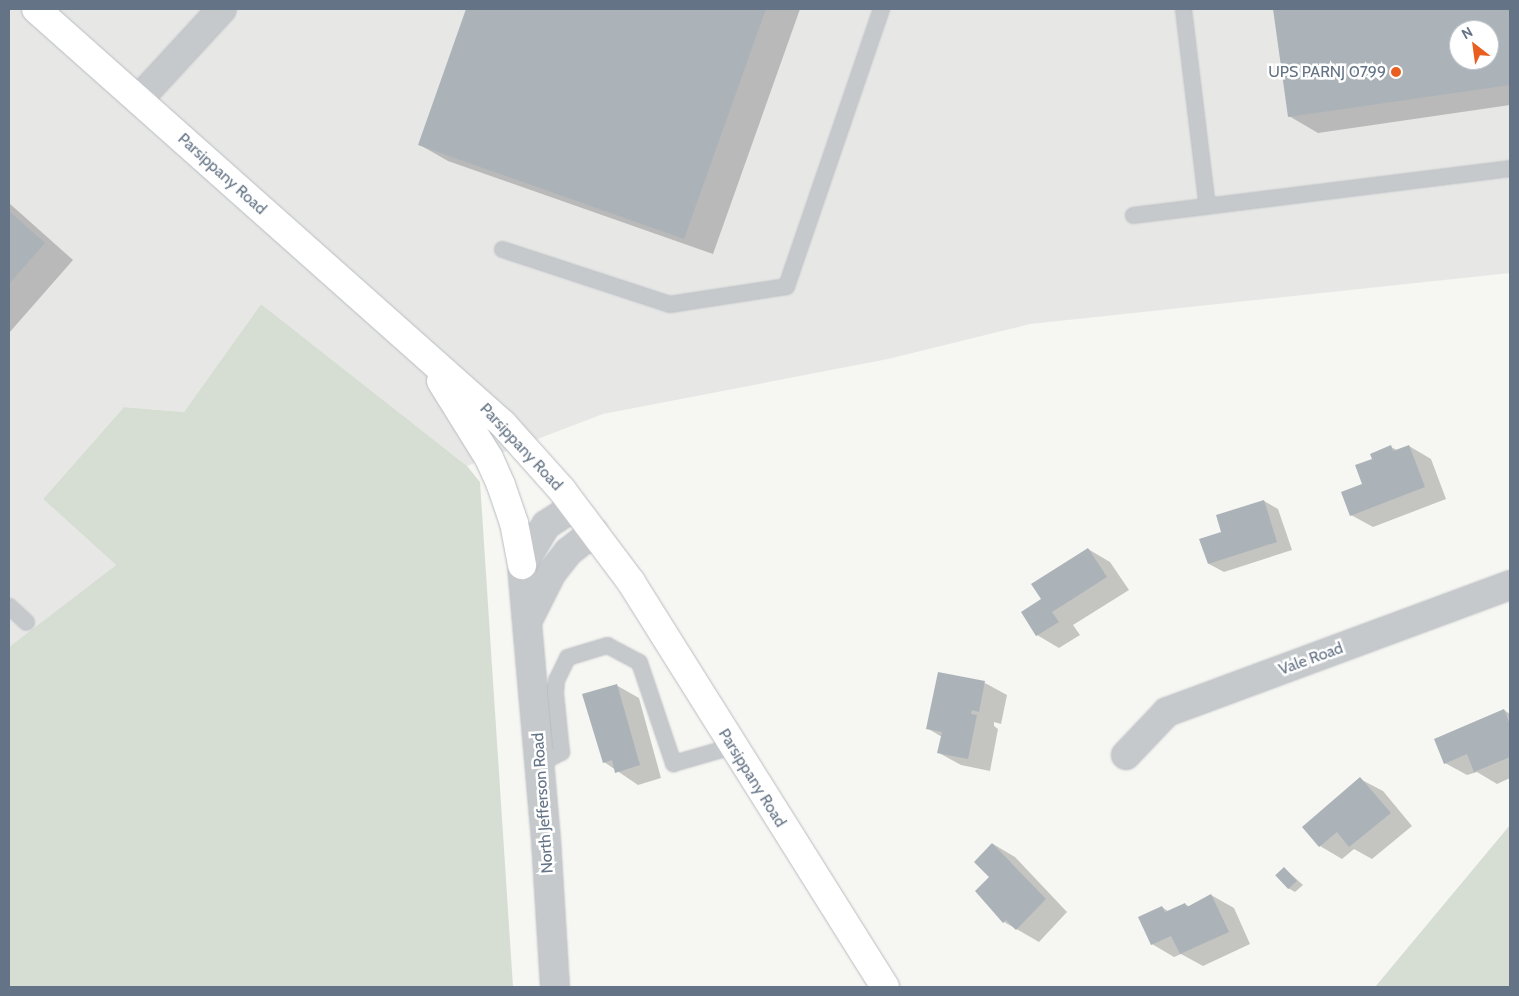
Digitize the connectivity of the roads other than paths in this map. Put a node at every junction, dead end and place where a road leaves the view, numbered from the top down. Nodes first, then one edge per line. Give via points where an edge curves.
1 (36, 9) edge
2 (222, 9) edge
3 (882, 9) edge
4 (1183, 9) edge
5 (139, 100) junction
6 (1510, 168) edge
7 (1207, 206) junction
8 (1133, 216) dead end
9 (502, 249) dead end
10 (413, 344) junction
11 (574, 506) junction
12 (594, 532) junction
13 (522, 566) junction
14 (1510, 585) edge
15 (9, 606) edge
16 (528, 620) junction
17 (26, 622) dead end
18 (732, 746) junction
19 (1126, 755) dead end
20 (540, 763) junction
21 (555, 987) edge
22 (885, 987) edge

1 - 5 main road, Parsippany Road
2 - 5 street
3 - 9 lane via 786,286 669,304
4 - 7 lane
5 - 10 main road, Parsippany Road
6 - 7 lane
7 - 8 lane
10 - 11 main road, Parsippany Road via 504,424
10 - 13 main road via 453,398 489,458 514,523
11 - 12 main road, Parsippany Road
11 - 13 street via 546,525
12 - 16 street via 568,552 551,574
12 - 18 main road, Parsippany Road via 631,582
13 - 16 street, North Jefferson Road
14 - 19 street, Vale Road via 1167,712
15 - 17 lane
16 - 20 street, North Jefferson Road
18 - 20 lane via 673,763 639,662 607,645 567,657 556,680 554,694 561,752
18 - 22 main road, Parsippany Road
20 - 21 street, North Jefferson Road

